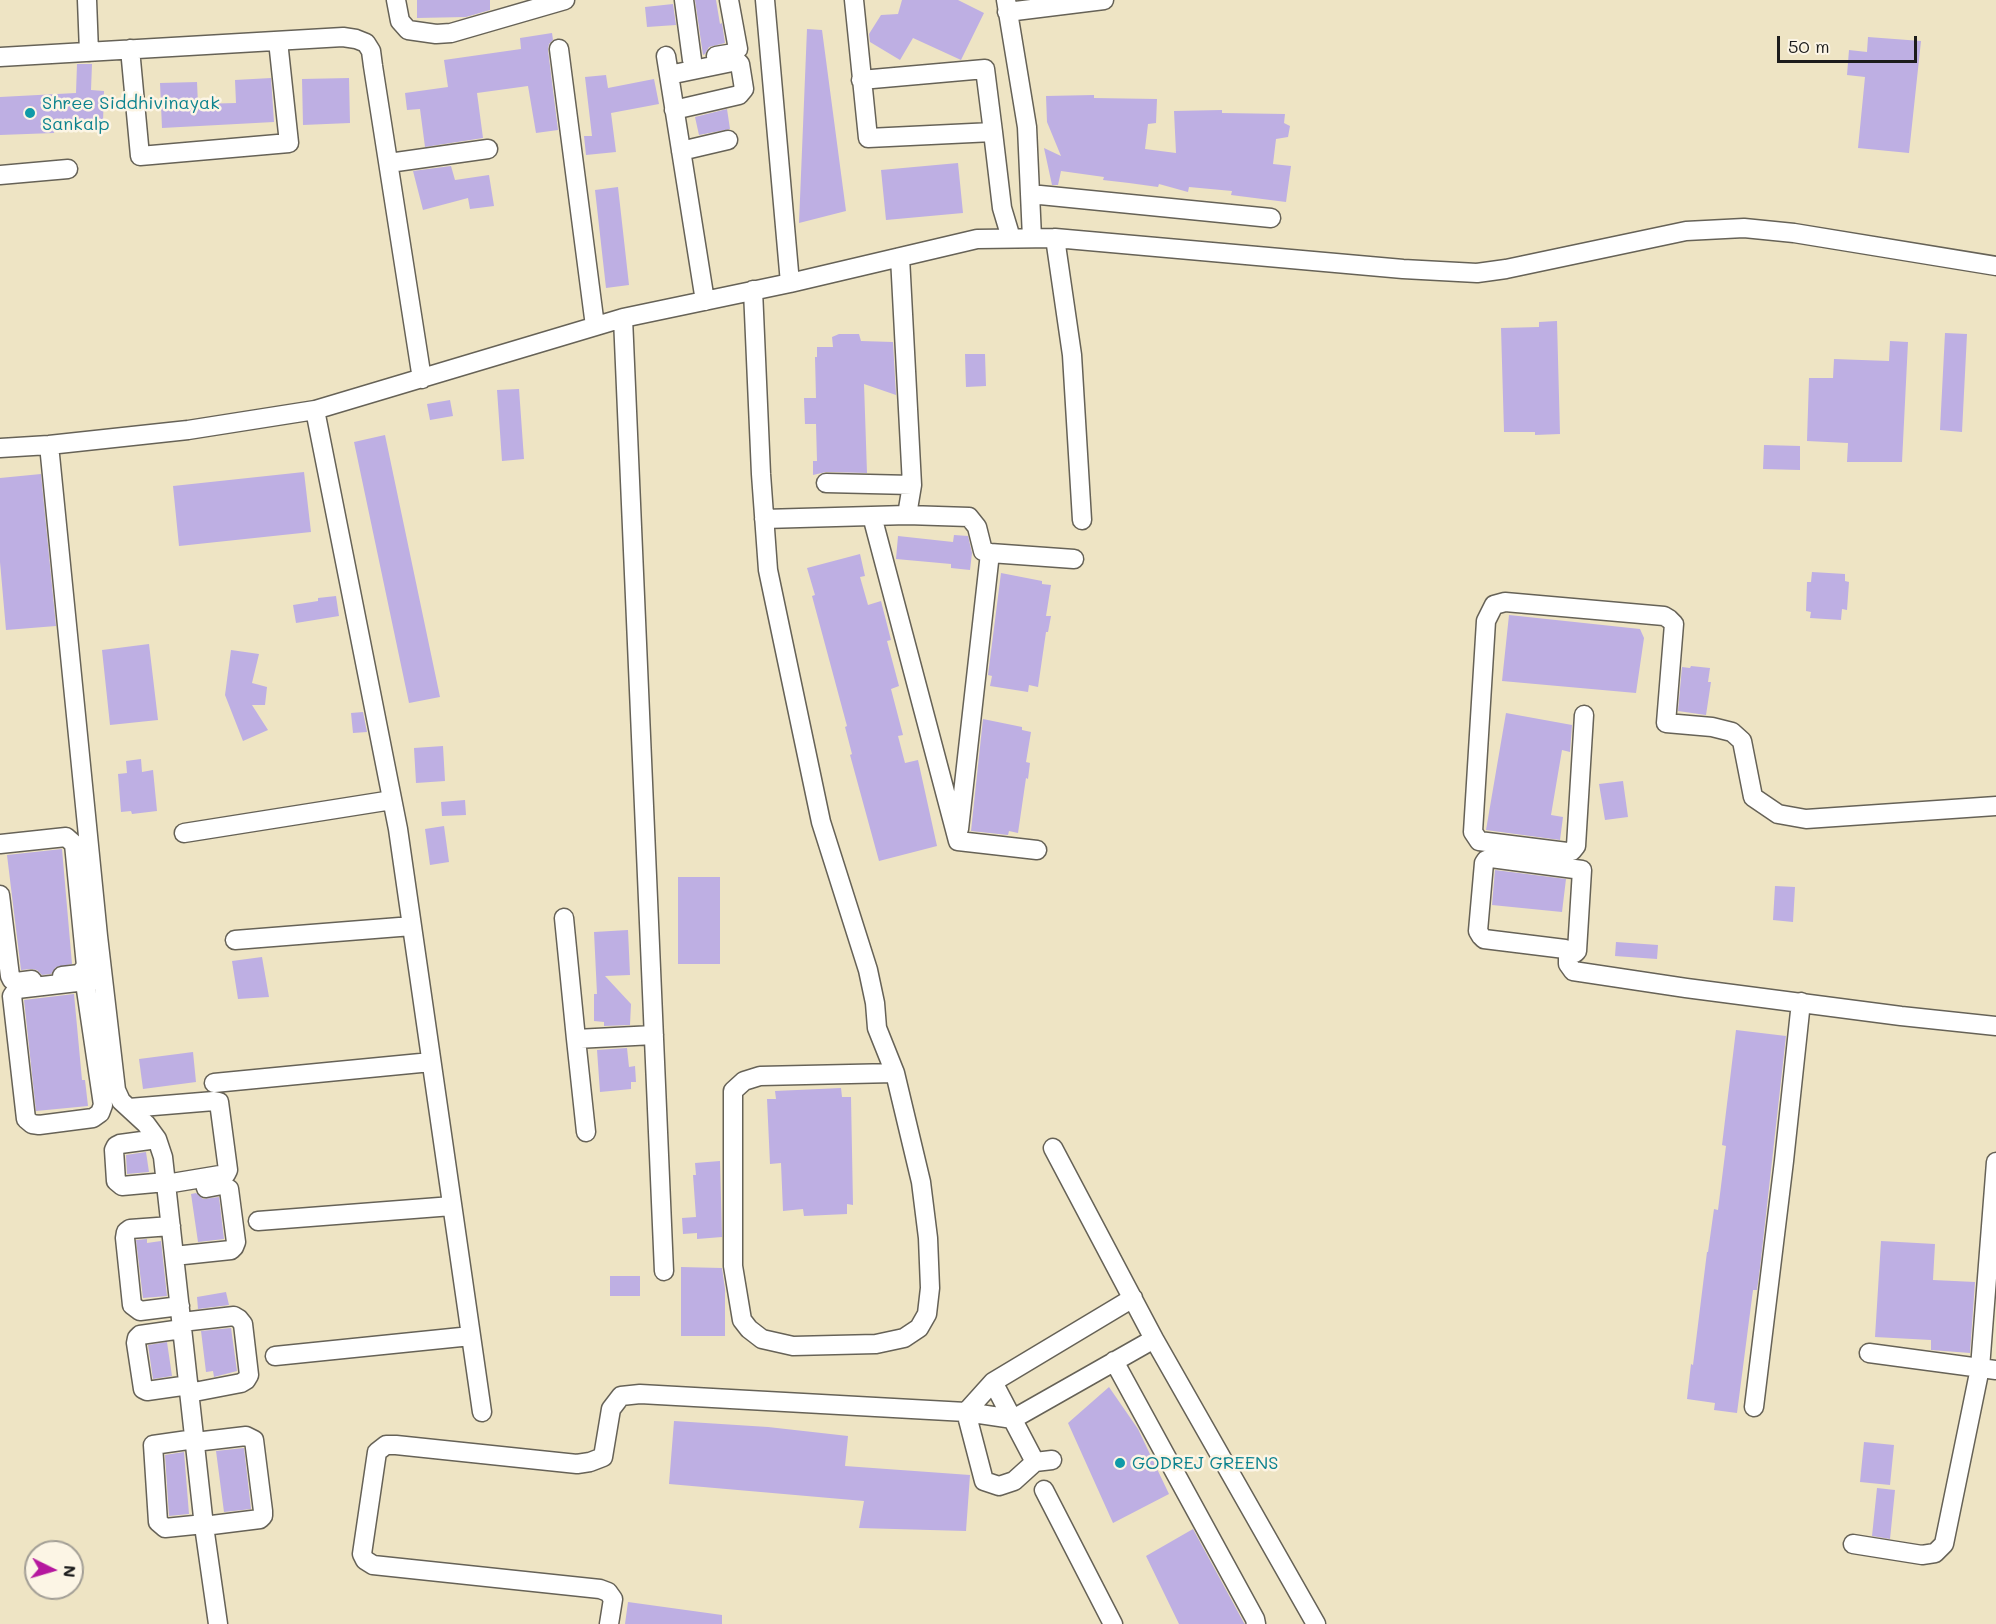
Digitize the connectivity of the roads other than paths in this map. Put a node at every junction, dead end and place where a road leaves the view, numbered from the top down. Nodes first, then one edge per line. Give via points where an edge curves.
1 (87, 0) edge
2 (396, 0) edge
3 (565, 0) edge
4 (684, 0) edge
5 (729, 0) edge
6 (765, 0) edge
7 (854, 0) edge
8 (1104, 0) edge
9 (1007, 6) edge
10 (278, 41) junction
11 (130, 49) junction
12 (559, 49) dead end
13 (89, 52) junction
14 (0, 57) edge
15 (692, 60) junction
16 (667, 65) junction
17 (861, 80) junction
18 (674, 110) junction
19 (993, 132) junction
20 (728, 140) dead end
21 (488, 149) dead end
22 (681, 152) junction
23 (388, 164) junction
24 (68, 169) dead end
25 (0, 175) edge
26 (1030, 194) junction
27 (1271, 218) dead end
28 (1011, 238) junction
29 (1032, 238) junction
30 (1054, 238) junction
31 (900, 257) junction
32 (1996, 266) edge
33 (790, 283) junction
34 (753, 291) junction
35 (705, 301) junction
36 (623, 318) junction
37 (595, 326) junction
38 (422, 378) junction
39 (315, 410) junction
40 (49, 445) junction
41 (0, 448) edge
42 (826, 483) dead end
43 (912, 484) junction
44 (907, 515) junction
45 (873, 516) junction
46 (764, 519) junction
47 (1082, 520) dead end
48 (990, 553) junction
49 (1074, 560) dead end
50 (1584, 715) dead end
51 (392, 800) junction
52 (1996, 806) edge
53 (184, 833) dead end
54 (958, 841) junction
55 (0, 844) edge
56 (1037, 850) dead end
57 (0, 895) edge
58 (87, 898) junction
59 (564, 918) dead end
60 (412, 926) junction
61 (235, 940) dead end
62 (1568, 953) junction
63 (103, 980) junction
64 (85, 983) junction
65 (1802, 1002) junction
66 (1996, 1026) edge
67 (654, 1035) junction
68 (576, 1039) junction
69 (431, 1062) junction
70 (895, 1073) junction
71 (214, 1083) dead end
72 (129, 1108) junction
73 (586, 1132) dead end
74 (157, 1139) junction
75 (1053, 1148) dead end
76 (1996, 1162) edge
77 (167, 1187) junction
78 (452, 1206) junction
79 (258, 1221) dead end
80 (171, 1226) junction
81 (174, 1257) junction
82 (664, 1271) dead end
83 (1133, 1298) junction
84 (181, 1319) junction
85 (471, 1336) junction
86 (1154, 1339) junction
87 (1869, 1353) dead end
88 (276, 1356) dead end
89 (1114, 1362) junction
90 (1988, 1369) edge
91 (993, 1382) junction
92 (189, 1389) junction
93 (1754, 1407) dead end
94 (482, 1412) dead end
95 (966, 1412) junction
96 (1013, 1419) junction
97 (195, 1440) junction
98 (1044, 1490) dead end
99 (204, 1525) junction
100 (1853, 1544) dead end
101 (218, 1624) edge
102 (609, 1624) edge
103 (1113, 1624) edge
104 (1256, 1624) edge
105 (1316, 1624) edge

1 - 13 street
2 - 3 street via 400,21 408,30 436,34
4 - 15 street
5 - 15 street via 738,49
6 - 33 street
7 - 17 street
8 - 9 street
9 - 26 street via 1027,128
10 - 11 street
10 - 11 street via 289,143 140,156
10 - 23 street via 343,37 366,43 371,51
11 - 13 street
12 - 37 street
13 - 14 street
15 - 16 street
16 - 18 street
16 - 18 street via 737,61 744,89 739,95
17 - 19 street via 868,138
17 - 19 street via 986,69
18 - 22 street
19 - 28 street via 1002,208
20 - 22 street
21 - 23 street
22 - 35 street
23 - 38 street
24 - 25 street
26 - 27 street
26 - 29 street
28 - 29 street
28 - 31 street via 977,239
29 - 30 street
30 - 32 street via 1477,273 1686,231 1744,228
30 - 47 street via 1072,355
31 - 33 street
31 - 43 street
33 - 34 street
34 - 35 street
34 - 46 street
35 - 36 street
36 - 37 street
36 - 67 street
37 - 38 street
38 - 39 street
39 - 40 street via 188,430
39 - 51 street
40 - 41 street
40 - 58 street
42 - 43 street
43 - 44 street
44 - 45 street
44 - 48 street via 969,516 977,527 983,551
45 - 46 street
45 - 54 street
46 - 70 street via 768,570 820,822 868,970 877,1028
48 - 49 street
48 - 54 street
50 - 52 street via 1576,846 1572,851 1479,841 1473,832 1486,621 1494,605 1505,602 1670,619 1674,624 1666,723 1732,732 1742,741 1753,797 1778,814 1806,819
51 - 53 street
51 - 60 street
54 - 56 street
55 - 58 street via 71,839
57 - 58 street via 10,976 16,982 84,971
58 - 63 street
59 - 68 street
60 - 61 street
60 - 69 street
62 - 62 street via 1565,949 1481,936 1478,931 1486,860 1582,870 1577,951
62 - 65 street via 1568,964 1573,970
63 - 64 street
63 - 72 street via 116,1090
64 - 64 street via 17,989 12,996 26,1119 32,1124 93,1118 100,1113 103,1105
65 - 66 street
65 - 93 street
67 - 68 street
67 - 82 street
68 - 73 street
69 - 71 street
69 - 78 street
70 - 70 street via 759,1076 733,1090 733,1266 742,1320 762,1339 793,1346 876,1344 904,1338 919,1328 927,1314 930,1278 921,1182
72 - 74 street
72 - 77 street via 219,1102 226,1174
74 - 77 street
74 - 77 street via 116,1146 116,1181 122,1186
75 - 83 street
76 - 90 street
77 - 80 street
77 - 81 street via 226,1186 236,1242 231,1250
78 - 79 street
78 - 85 street
80 - 81 street
80 - 84 street via 126,1232 132,1305 140,1311
81 - 84 street
83 - 86 street
83 - 91 street
84 - 92 street
84 - 92 street via 140,1335 136,1343 143,1389
84 - 92 street via 239,1319 243,1324 249,1375 241,1383
85 - 88 street
85 - 94 street
86 - 89 street
86 - 105 street
87 - 90 street
89 - 96 street
89 - 104 street
90 - 100 street via 1944,1544 1935,1553 1922,1555
91 - 95 street
91 - 96 street
92 - 97 street
95 - 96 street
95 - 96 street via 984,1481 999,1486 1014,1481 1043,1461
95 - 102 street via 631,1395 621,1396 611,1409 603,1457 590,1462 578,1464 396,1445 386,1445 377,1452 365,1560 373,1565 600,1588 613,1599
97 - 99 street
97 - 99 street via 153,1445 158,1522 165,1528
97 - 99 street via 246,1436 255,1440 263,1511 260,1519
98 - 103 street
99 - 101 street

